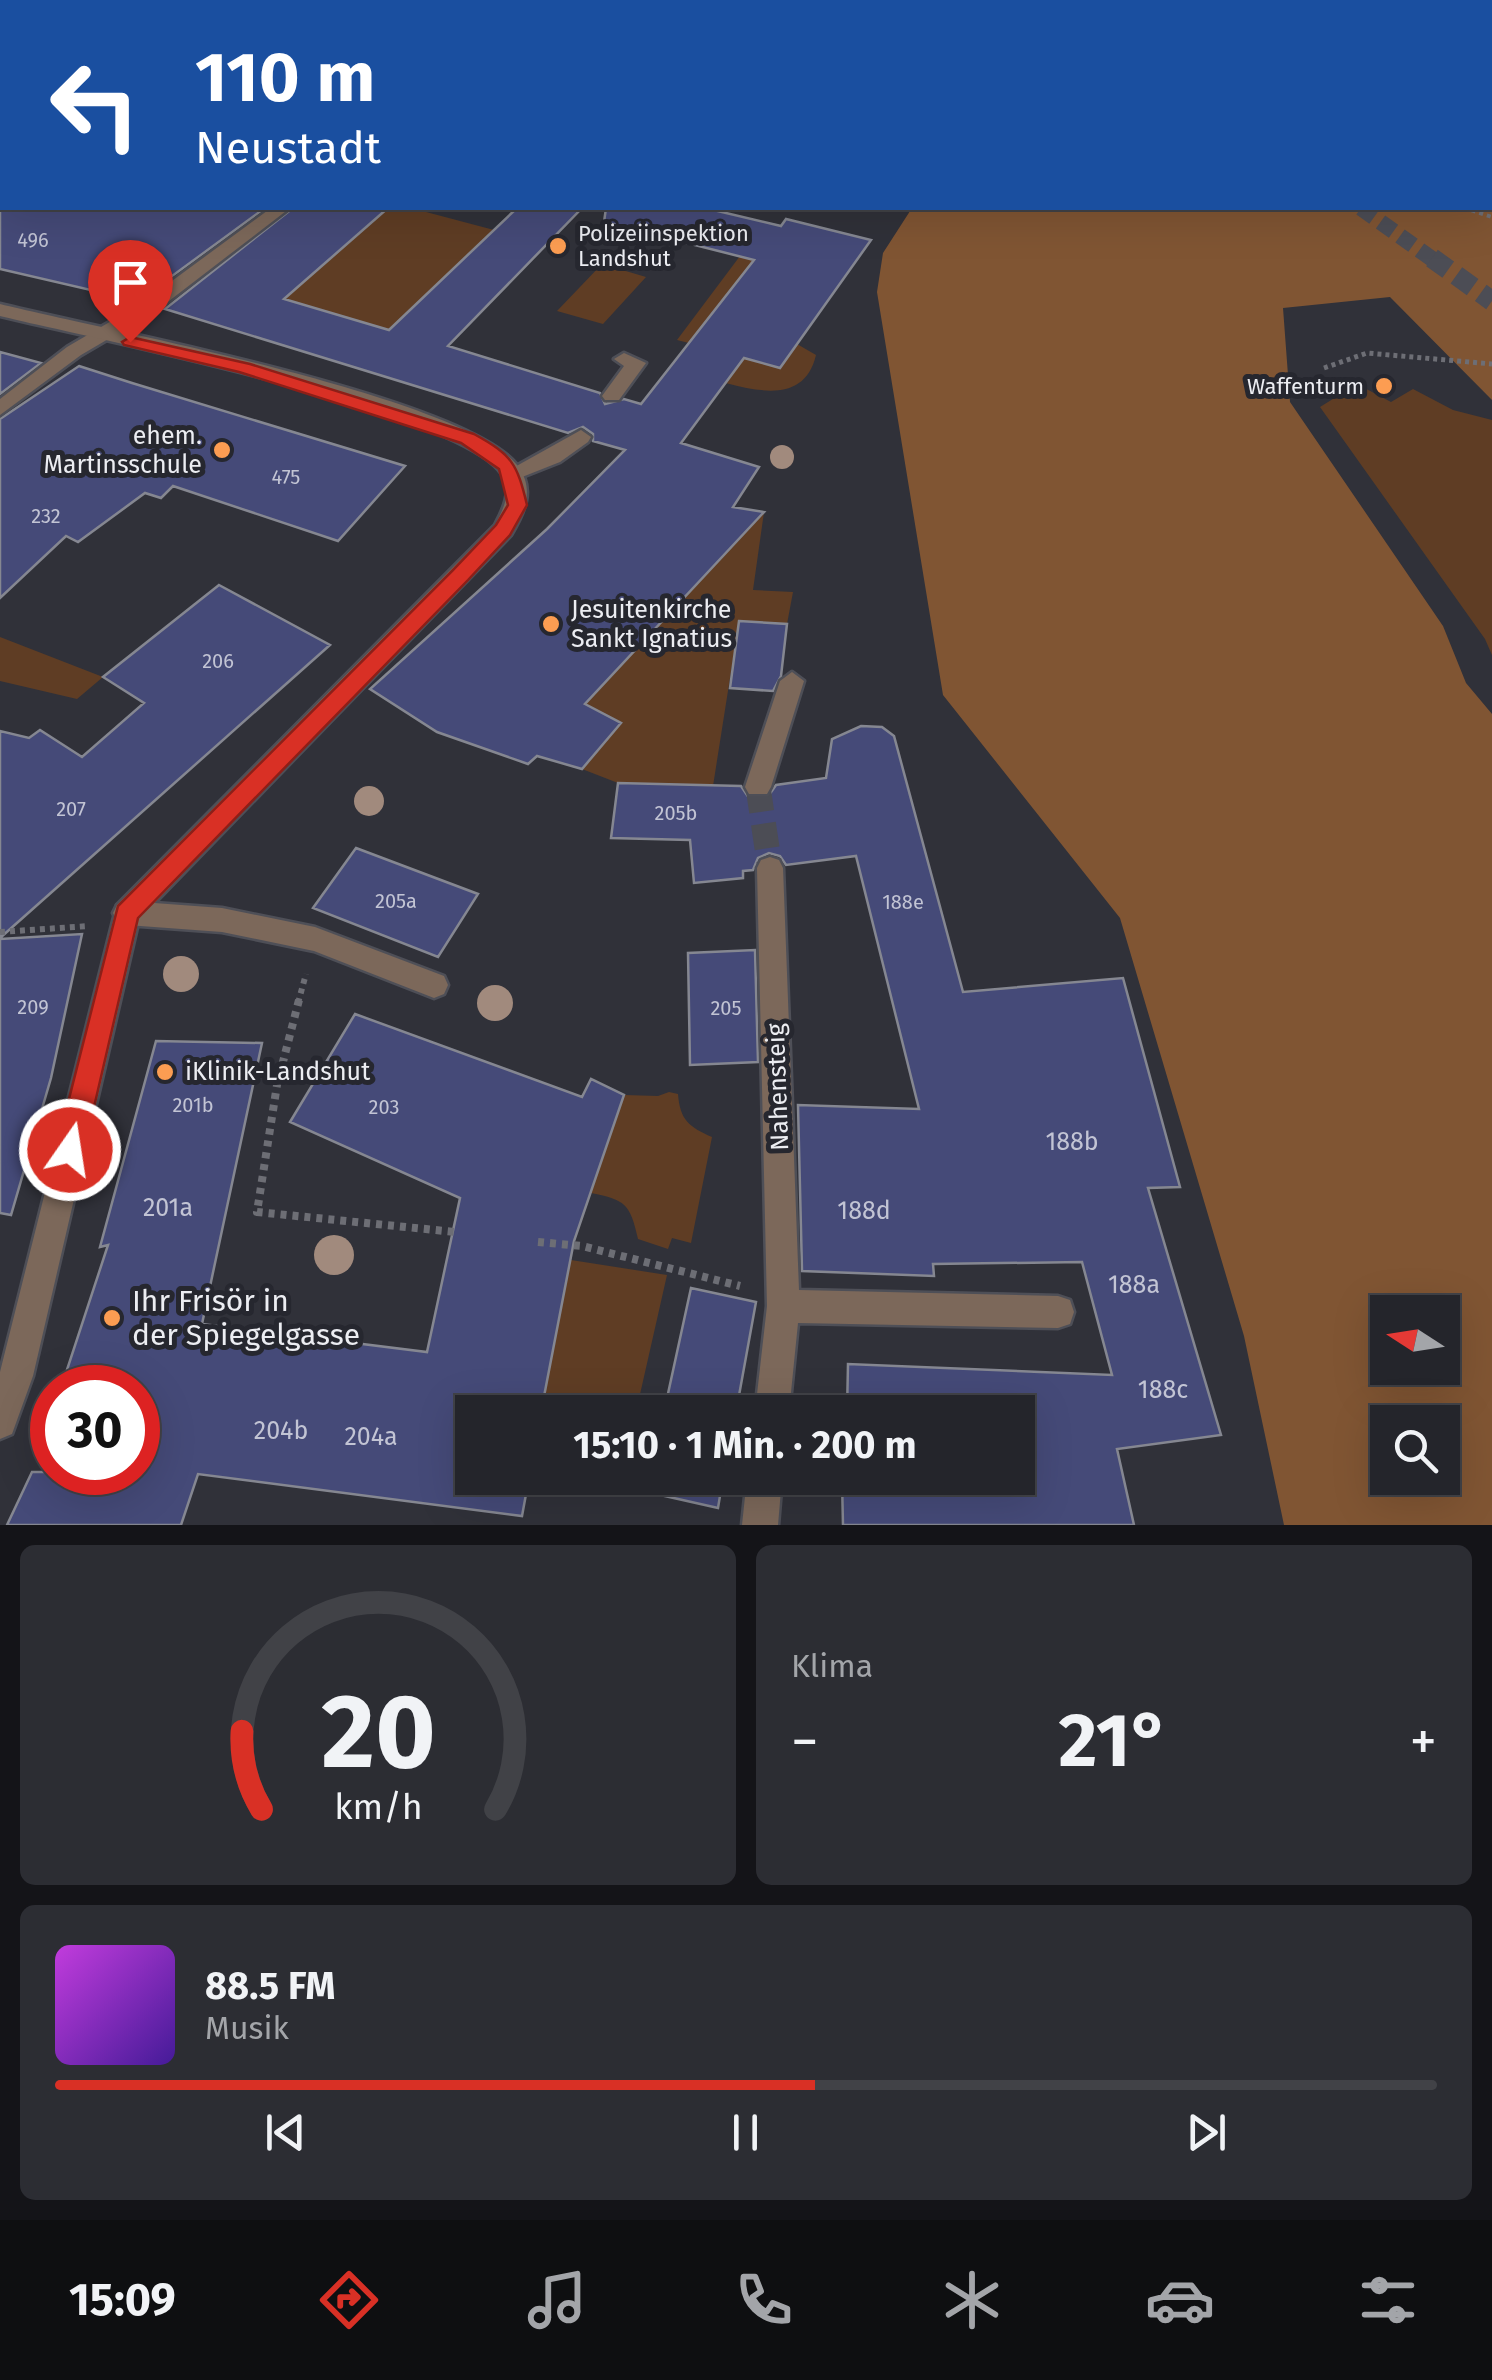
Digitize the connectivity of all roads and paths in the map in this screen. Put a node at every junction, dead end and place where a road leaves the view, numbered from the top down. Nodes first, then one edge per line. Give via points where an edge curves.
1 (279, 210) edge
2 (0, 310) edge
3 (102, 336) junction
4 (624, 359) dead end
5 (1492, 364) edge
6 (1324, 368) dead end
7 (612, 396) dead end
8 (0, 409) edge
9 (580, 437) dead end
10 (512, 474) junction
11 (792, 681) dead end
12 (758, 787) tunnel mouth
13 (770, 868) tunnel mouth
14 (125, 918) junction
15 (0, 932) edge
16 (315, 938) junction
17 (434, 985) dead end
18 (455, 1232) dead end
19 (538, 1242) dead end
20 (782, 1298) junction
21 (1058, 1312) dead end
22 (773, 1395) edge
23 (0, 1422) edge
24 (763, 1495) edge
25 (760, 1525) edge

1 - 3 street
2 - 3 street
3 - 8 street
3 - 10 street via 244,368 407,416 493,452
4 - 7 street via 636,363
5 - 6 path via 1367,353
9 - 10 street
10 - 14 street via 518,494 512,515 460,575
11 - 12 street
13 - 20 street, Nahensteig
14 - 15 path
14 - 16 street via 222,920
14 - 23 street
16 - 17 street
16 - 18 path via 277,1085 257,1212
19 - 20 path via 582,1246
20 - 21 street
20 - 22 street, Nahensteig
24 - 25 street

